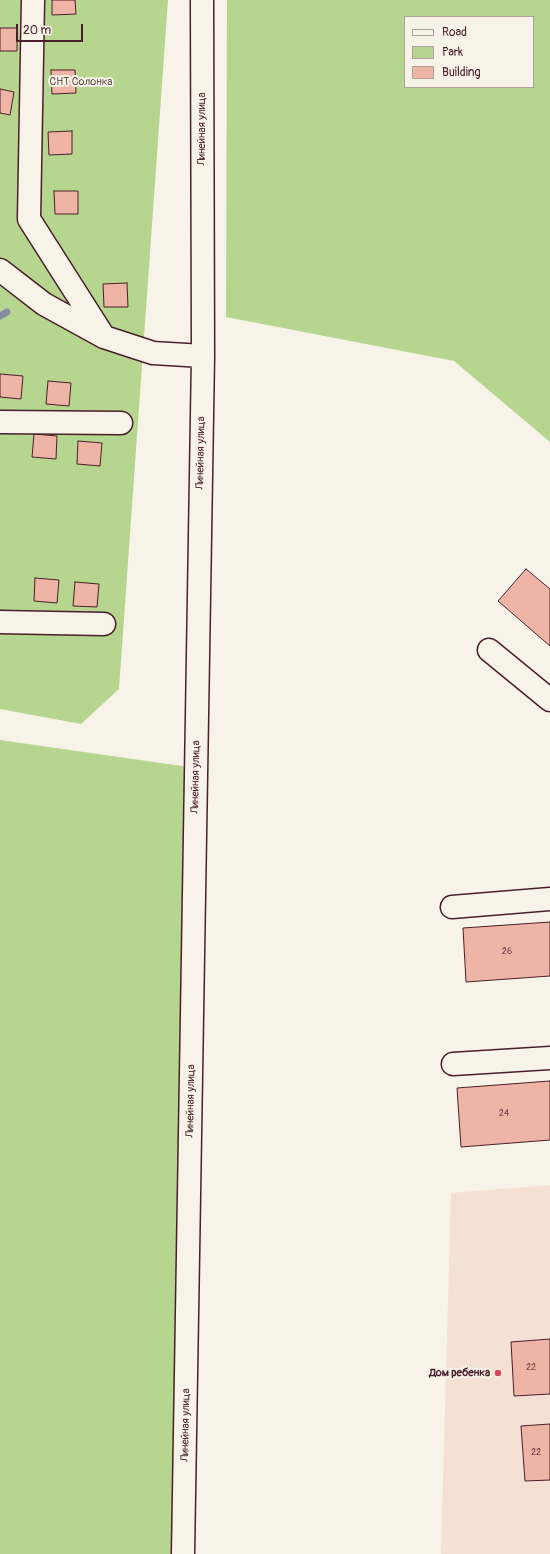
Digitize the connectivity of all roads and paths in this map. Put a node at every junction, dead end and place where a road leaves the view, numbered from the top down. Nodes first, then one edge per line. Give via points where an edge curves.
1 (33, 0) edge
2 (202, 0) edge
3 (0, 270) edge
4 (104, 337) junction
5 (203, 356) junction
6 (0, 422) edge
7 (121, 422) dead end
8 (0, 622) edge
9 (104, 624) dead end
10 (489, 650) dead end
11 (550, 700) edge
12 (550, 898) edge
13 (452, 907) dead end
14 (550, 1058) edge
15 (453, 1064) dead end
16 (183, 1554) edge

1 - 4 street via 29,219
2 - 5 street, Линейная улица
3 - 4 street via 44,304
4 - 5 street via 153,353
5 - 16 street, Линейная улица
6 - 7 street
8 - 9 street
10 - 11 street
12 - 13 street
14 - 15 street

